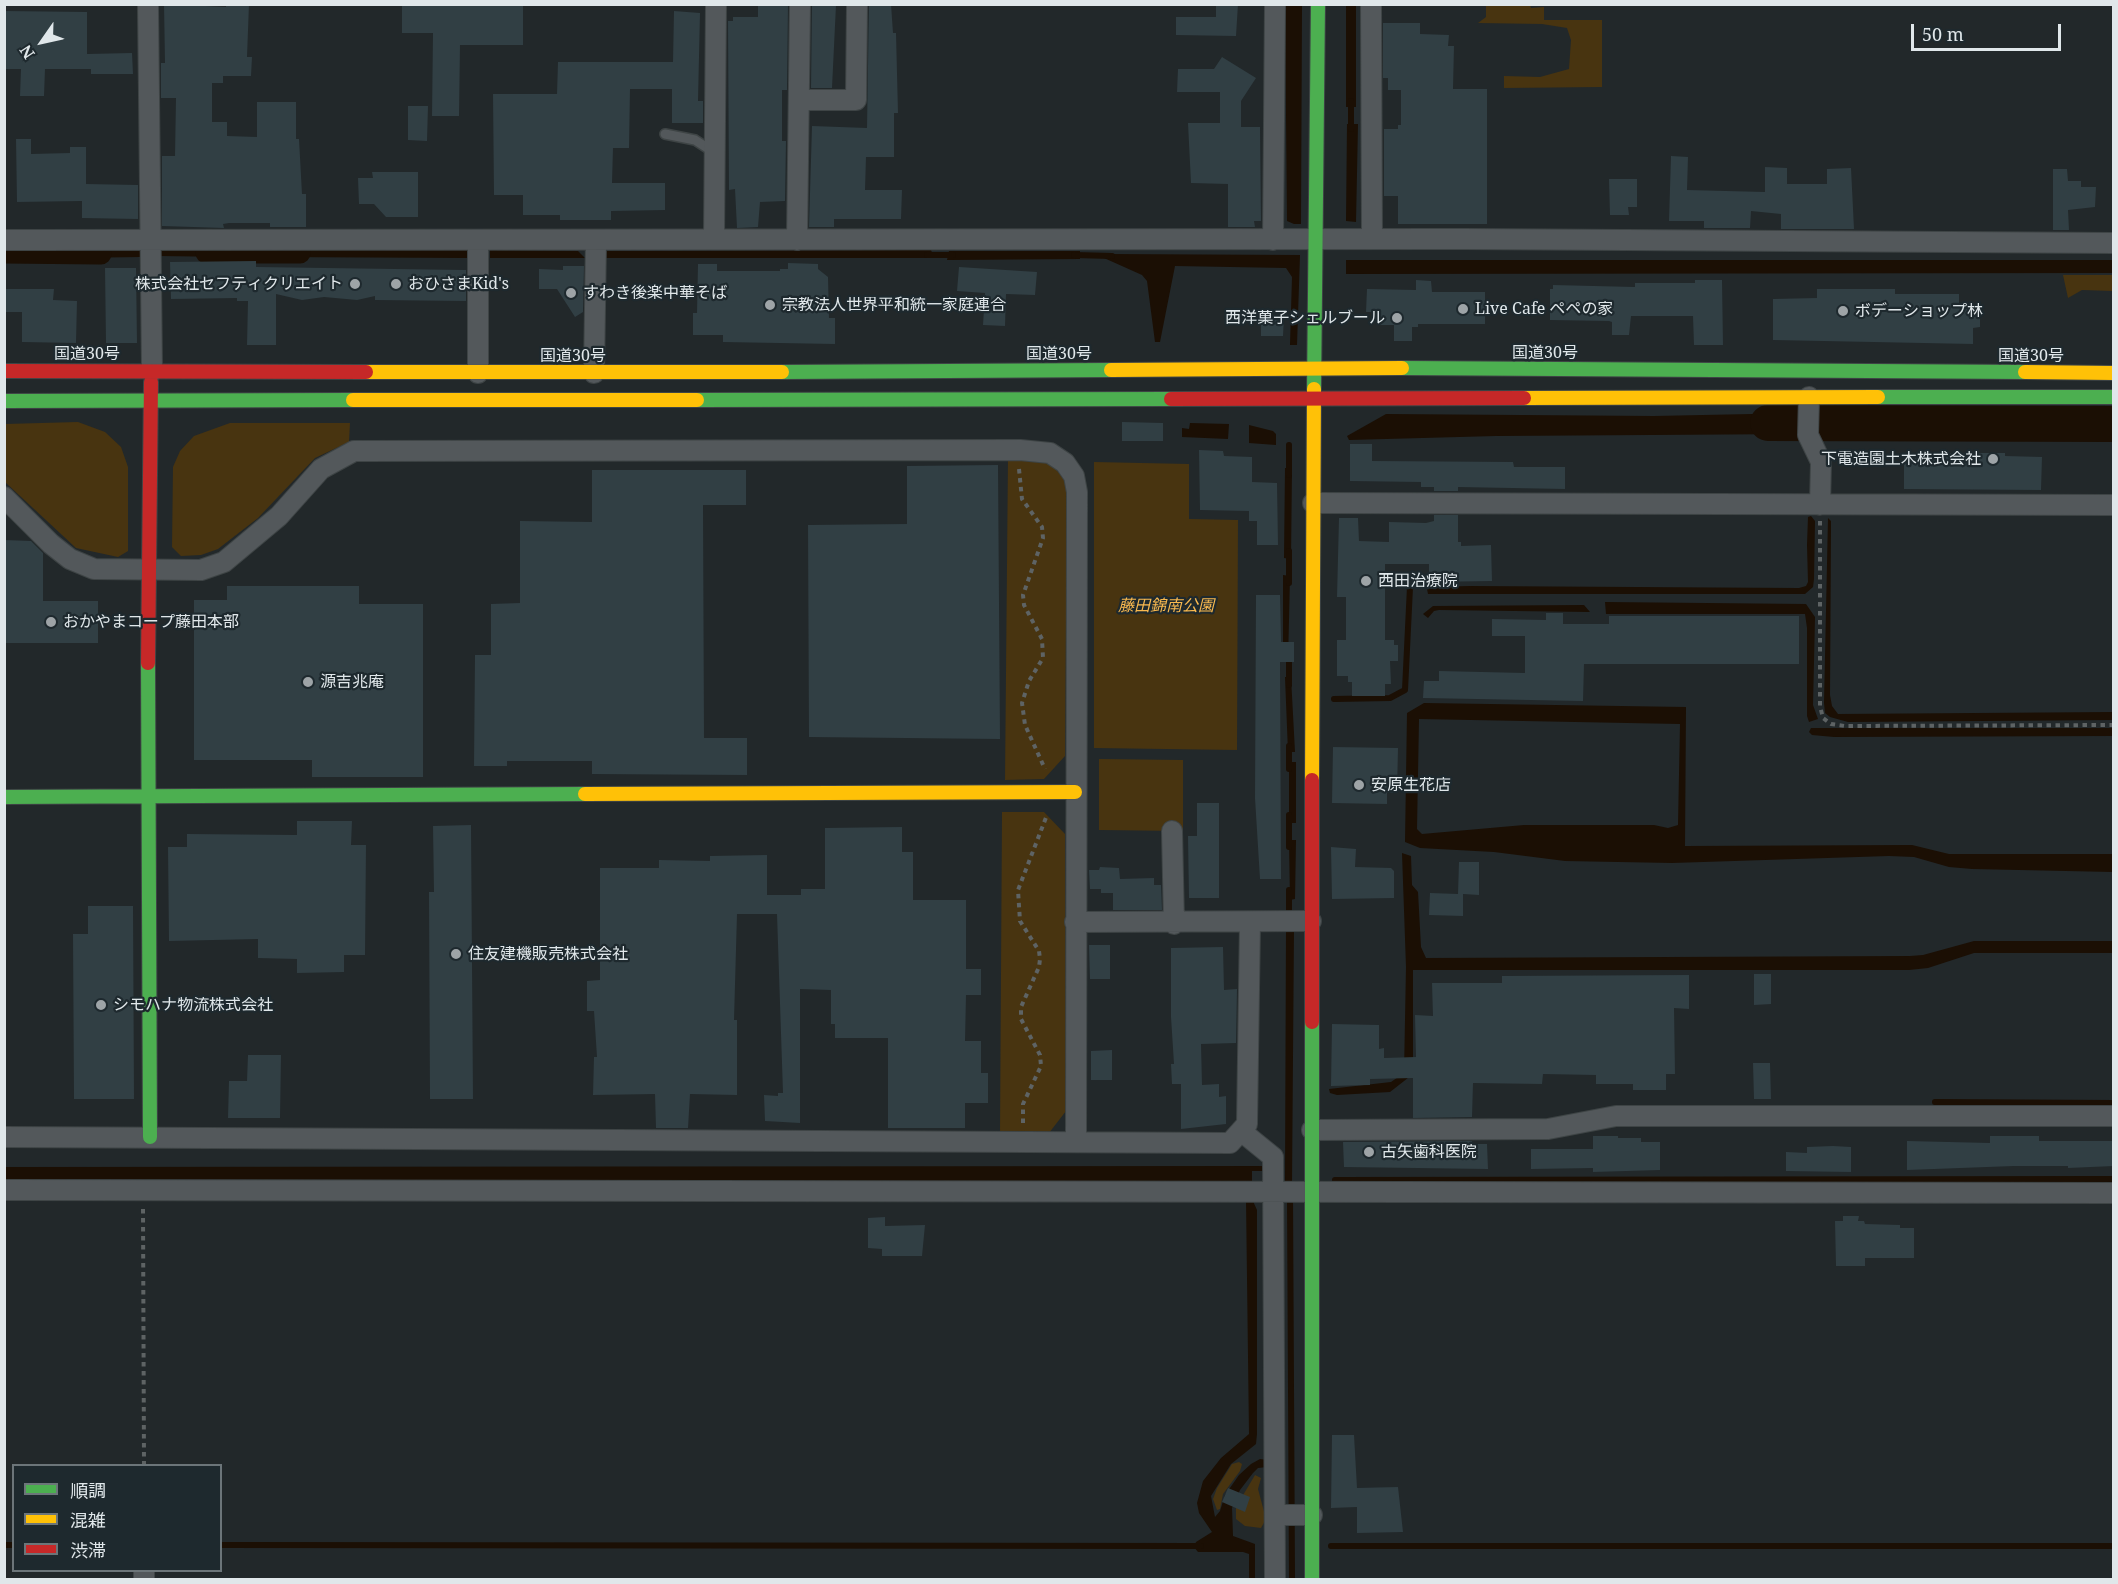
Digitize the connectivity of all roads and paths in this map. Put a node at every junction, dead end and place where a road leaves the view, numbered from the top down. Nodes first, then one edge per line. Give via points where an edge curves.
1 (148, 4) edge
2 (716, 4) edge
3 (800, 4) edge
4 (857, 4) edge
5 (1275, 4) edge
6 (1318, 4) edge
7 (1371, 4) edge
8 (799, 100) junction
9 (665, 134) dead end
10 (715, 153) junction
11 (714, 238) junction
12 (1372, 239) junction
13 (4, 240) edge
14 (596, 240) junction
15 (797, 240) junction
16 (1273, 240) junction
17 (1317, 240) junction
18 (149, 241) junction
19 (2114, 243) edge
20 (478, 249) junction
21 (1314, 369) junction
22 (4, 371) edge
23 (152, 371) junction
24 (2114, 372) edge
25 (478, 373) junction
26 (594, 373) junction
27 (2114, 397) edge
28 (4, 400) edge
29 (1314, 400) junction
30 (151, 401) junction
31 (1808, 404) junction
32 (1020, 450) junction
33 (4, 497) edge
34 (1313, 503) junction
35 (2114, 505) edge
36 (1820, 506) junction
37 (148, 568) junction
38 (2114, 725) edge
39 (1065, 792) junction
40 (148, 795) junction
41 (4, 797) edge
42 (1172, 831) dead end
43 (1298, 921) junction
44 (1076, 922) junction
45 (1250, 923) junction
46 (1174, 924) junction
47 (2114, 1116) edge
48 (1312, 1130) junction
49 (1241, 1131) junction
50 (4, 1137) edge
51 (150, 1137) junction
52 (1023, 1141) junction
53 (1076, 1141) junction
54 (4, 1190) edge
55 (143, 1190) junction
56 (1291, 1192) junction
57 (2114, 1193) edge
58 (144, 1464) edge
59 (1293, 1515) junction
60 (1275, 1580) edge
61 (1312, 1580) edge

1 - 18 street
2 - 10 street
3 - 8 street
4 - 8 street via 856,100
5 - 16 street
6 - 17 main road
7 - 12 street
8 - 15 street
9 - 10 lane via 695,140
10 - 11 street
11 - 14 street
11 - 15 street
12 - 17 street
12 - 19 street
13 - 18 street
14 - 20 street
14 - 26 street
15 - 16 street
16 - 17 street
17 - 21 main road
18 - 20 street
18 - 23 street
20 - 25 street
21 - 24 main road, 国道30号
21 - 26 main road, 国道30号
21 - 29 main road
22 - 23 main road, 国道30号
23 - 25 main road, 国道30号
23 - 30 main road
25 - 26 main road, 国道30号
27 - 31 main road
28 - 30 main road
29 - 30 main road
29 - 31 main road
29 - 34 main road
30 - 37 main road
31 - 36 street via 1808,435 1821,462
32 - 37 street via 354,451 321,470 279,516 225,562 201,570
32 - 39 path via 1018,476 1022,499 1041,527 1043,538 1023,595 1024,605 1042,639 1043,658 1022,703 1025,725
32 - 39 street via 1050,453 1065,464 1074,476 1077,492
33 - 37 street via 70,559 94,569
34 - 36 street
34 - 43 main road
35 - 36 street
36 - 38 path via 1823,718 1845,726
37 - 40 main road
39 - 40 main road
39 - 44 street
39 - 52 path via 1018,890 1020,921 1040,959 1021,1007 1021,1018 1040,1055 1041,1066 1023,1104
40 - 41 main road
40 - 51 main road
42 - 46 street
43 - 45 street
43 - 48 main road
44 - 46 street
44 - 53 street
45 - 46 street
45 - 49 street via 1247,1125
47 - 48 street via 1616,1116 1548,1129
48 - 56 main road
49 - 53 street via 1230,1143
49 - 56 street via 1273,1157
50 - 51 street
51 - 52 street
52 - 53 street
54 - 55 street
55 - 56 street
55 - 58 path
56 - 57 street
56 - 59 street
56 - 59 main road
59 - 60 street
59 - 61 main road

